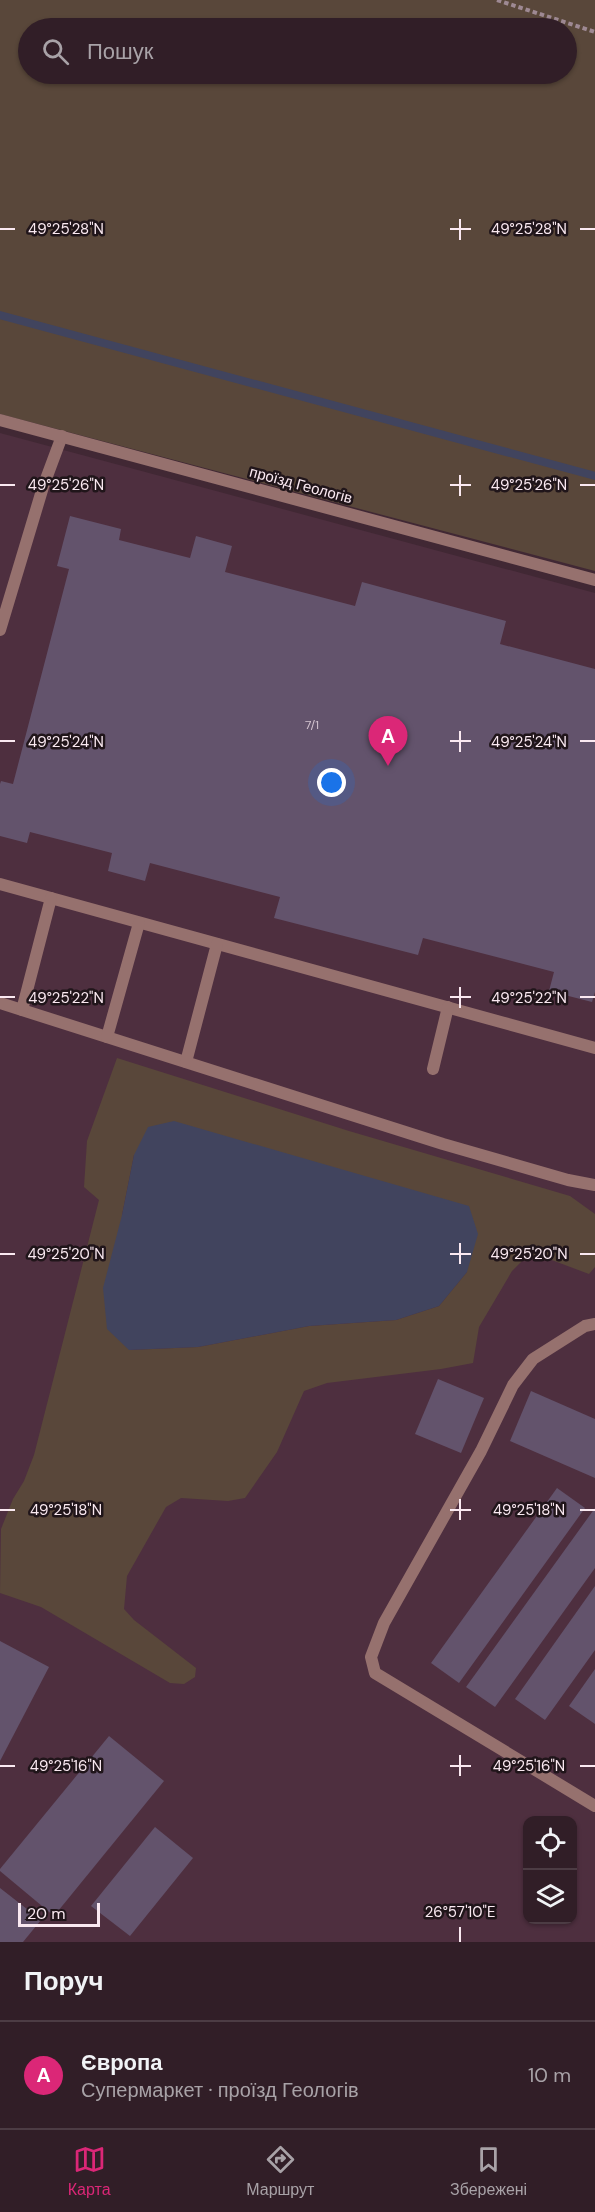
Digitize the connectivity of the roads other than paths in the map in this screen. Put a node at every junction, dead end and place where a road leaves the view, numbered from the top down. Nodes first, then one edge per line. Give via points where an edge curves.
1 (0, 420) edge
2 (62, 436) junction
3 (595, 580) edge
4 (0, 630) edge
5 (0, 884) edge
6 (51, 898) junction
7 (139, 923) junction
8 (216, 944) junction
9 (0, 1003) edge
10 (448, 1007) junction
11 (22, 1010) junction
12 (107, 1037) junction
13 (595, 1048) edge
14 (186, 1062) junction
15 (433, 1069) dead end
16 (595, 1185) edge
17 (595, 1324) edge
18 (595, 1806) edge

1 - 2 street, проїзд Геологів
2 - 3 street, проїзд Геологів
2 - 4 street
5 - 6 street
6 - 7 street
6 - 11 street
7 - 8 street
7 - 12 street
8 - 10 street
8 - 14 street
9 - 11 street
10 - 13 street
10 - 15 street
11 - 12 street
12 - 14 street
14 - 16 street via 443,1144
17 - 18 street via 585,1326 533,1359 513,1385 481,1451 384,1623 371,1657 375,1673

